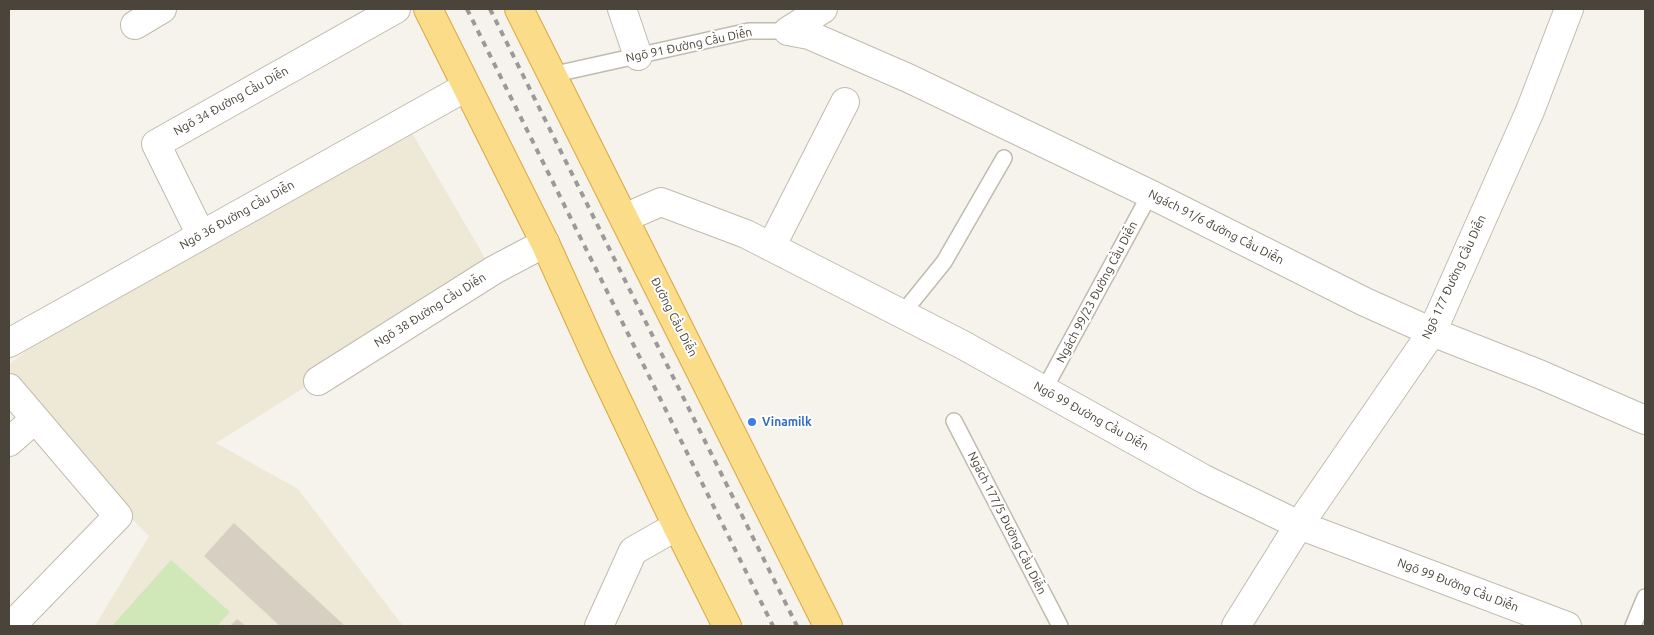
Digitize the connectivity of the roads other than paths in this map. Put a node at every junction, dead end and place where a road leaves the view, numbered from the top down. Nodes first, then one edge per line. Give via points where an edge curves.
1 (162, 9) edge
2 (396, 9) edge
3 (428, 9) edge
4 (519, 9) edge
5 (622, 9) edge
6 (823, 9) edge
7 (1569, 9) edge
8 (135, 25) dead end
9 (788, 31) junction
10 (638, 56) junction
11 (551, 75) junction
12 (466, 87) junction
13 (845, 102) dead end
14 (1004, 158) dead end
15 (1150, 194) junction
16 (624, 218) junction
17 (201, 235) junction
18 (545, 243) junction
19 (771, 247) junction
20 (902, 314) junction
21 (1432, 332) junction
22 (9, 343) edge
23 (318, 381) dead end
24 (9, 388) edge
25 (1044, 390) junction
26 (35, 419) junction
27 (1645, 420) edge
28 (954, 421) dead end
29 (9, 442) edge
30 (1299, 525) junction
31 (677, 526) junction
32 (1645, 597) edge
33 (11, 626) edge
34 (599, 626) edge
35 (727, 626) edge
36 (828, 626) edge
37 (1060, 626) edge
38 (1236, 626) edge
39 (1567, 626) edge
40 (1633, 626) edge

1 - 8 street
2 - 17 street, Ngõ 34 Đường Cầu Diễn via 156,144
3 - 12 highway
4 - 11 highway, Đường Cầu Diễn
5 - 10 street
6 - 9 street
7 - 21 street, Ngõ 177 Đường Cầu Diễn via 1530,111
9 - 10 lane, Ngõ 91 Đường Cầu Diễn via 749,31
9 - 15 street, Ngách 91/6 đường Cầu Diễn via 809,35 908,78
10 - 11 lane, Ngõ 91 Đường Cầu Diễn
11 - 16 highway, Đường Cầu Diễn
12 - 17 street, Ngõ 36 Đường Cầu Diễn
12 - 18 highway
13 - 19 street
14 - 20 lane via 944,262
15 - 21 street, Ngách 91/6 đường Cầu Diễn via 1365,302
15 - 25 lane, Ngách 99/23 Đường Cầu Diễn
16 - 19 street, Ngõ 99 Đường Cầu Diễn via 661,202 746,234
16 - 36 highway, Đường Cầu Diễn
17 - 22 street, Ngõ 36 Đường Cầu Diễn
18 - 23 street, Ngõ 38 Đường Cầu Diễn via 494,270
18 - 31 highway
19 - 20 street, Ngõ 99 Đường Cầu Diễn
20 - 25 street, Ngõ 99 Đường Cầu Diễn
21 - 27 street, Ngách 91/6 đường Cầu Diễn
21 - 30 street, Ngõ 177 Đường Cầu Diễn
24 - 26 street
25 - 30 street, Ngõ 99 Đường Cầu Diễn via 1204,479
26 - 29 street
26 - 33 street via 118,516
28 - 37 lane, Ngách 177/5 Đường Cầu Diễn
30 - 38 street, Ngõ 177 Đường Cầu Diễn
30 - 39 street, Ngõ 99 Đường Cầu Diễn
31 - 34 street via 632,551
31 - 35 highway
32 - 40 lane

